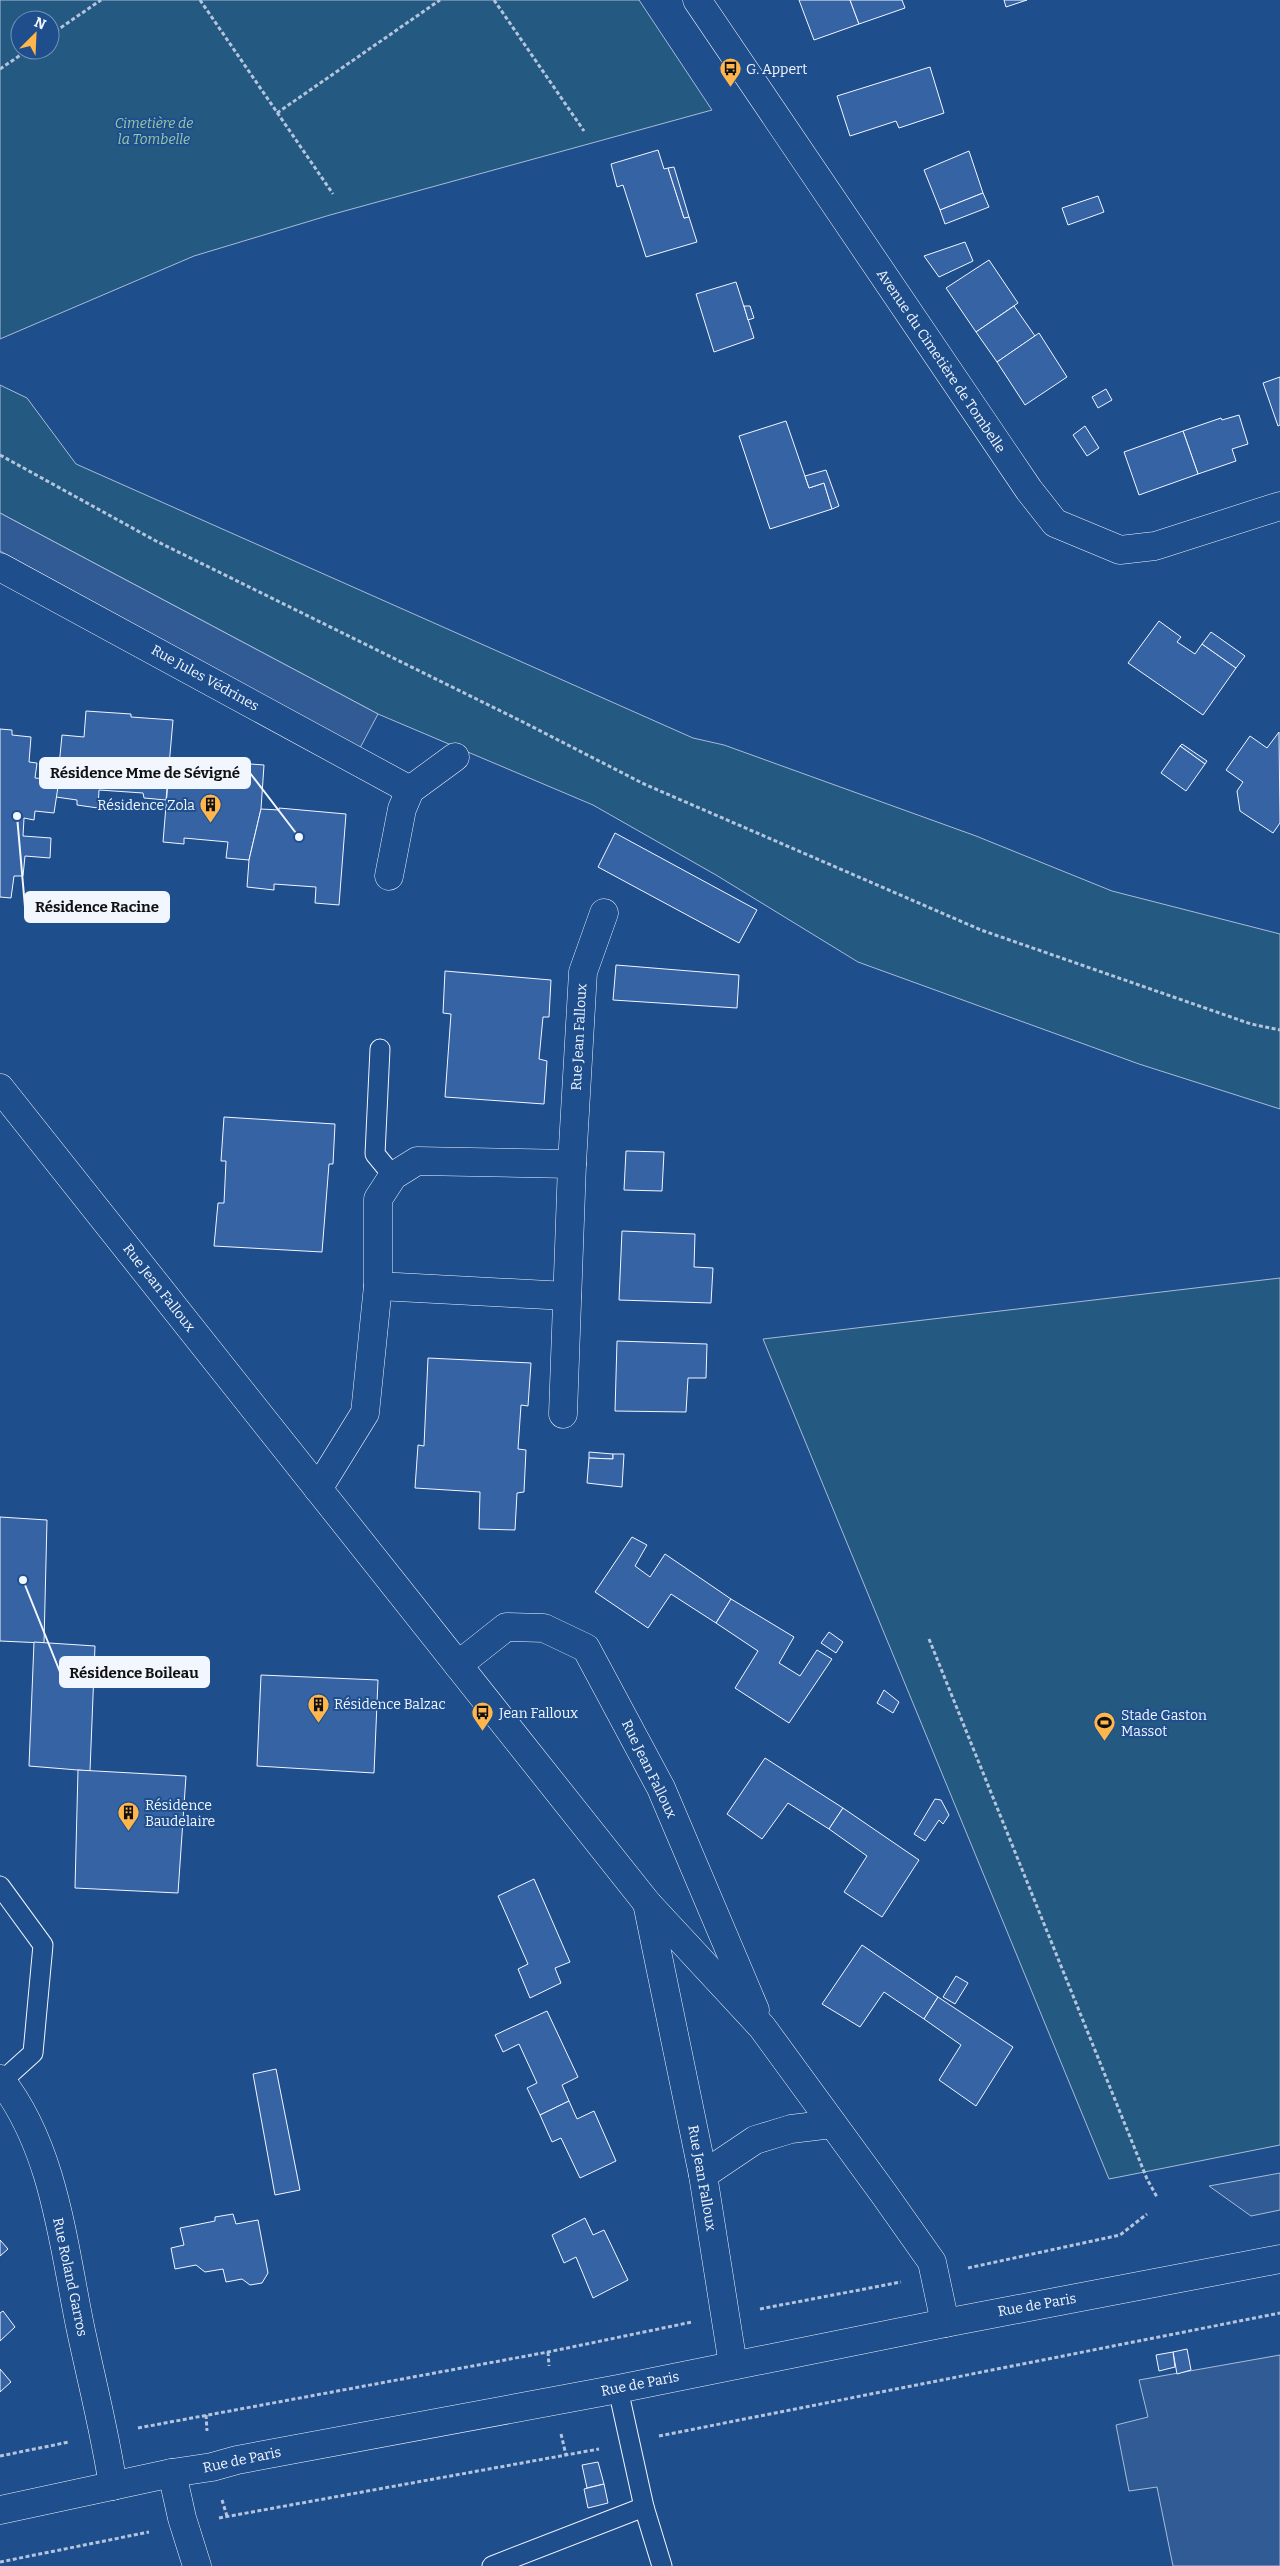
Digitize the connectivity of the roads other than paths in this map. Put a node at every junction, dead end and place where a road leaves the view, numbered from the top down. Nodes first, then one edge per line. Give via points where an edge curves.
1 (697, 0) edge
2 (1278, 511) edge
3 (0, 567) edge
4 (456, 757) dead end
5 (410, 790) junction
6 (389, 876) dead end
7 (604, 912) dead end
8 (380, 1049) dead end
9 (0, 1088) edge
10 (572, 1164) junction
11 (393, 1176) junction
12 (378, 1286) junction
13 (566, 1296) junction
14 (563, 1414) dead end
15 (318, 1488) junction
16 (458, 1665) junction
17 (0, 1886) edge
18 (647, 1903) junction
19 (762, 2027) junction
20 (1, 2080) edge
21 (832, 2124) junction
22 (703, 2175) junction
23 (1280, 2259) edge
24 (945, 2322) junction
25 (733, 2365) junction
26 (618, 2389) junction
27 (172, 2474) junction
28 (113, 2486) junction
29 (644, 2507) junction
30 (0, 2510) edge
31 (197, 2566) edge
32 (492, 2566) edge
33 (662, 2566) edge

1 - 2 street, Avenue du Cimetière de Tombelle via 1029,490 1055,523 1120,550 1155,546
3 - 5 street, Rue Jules Védrines
4 - 5 street
5 - 6 street via 402,809
7 - 10 street, Rue Jean Falloux via 582,972
8 - 11 lane via 375,1154
9 - 15 street, Rue Jean Falloux
10 - 11 street via 417,1161
10 - 13 street, Rue Jean Falloux
11 - 12 street via 378,1199
12 - 13 street
12 - 15 street via 365,1413
13 - 14 street, Rue Jean Falloux
15 - 16 street, Rue Jean Falloux
16 - 18 street, Rue Jean Falloux
16 - 19 street, Rue Jean Falloux via 506,1627 544,1628 586,1648 661,1788
17 - 20 lane via 43,1944 33,2053
18 - 19 street, Rue Jean Falloux
18 - 22 street, Rue Jean Falloux
19 - 21 street, Rue Jean Falloux
20 - 28 street, Rue Roland Garros via 25,2116 51,2185
21 - 22 street via 791,2129 755,2140
21 - 24 street, Rue Jean Falloux via 932,2262
22 - 25 street, Rue Jean Falloux
23 - 24 street, Rue de Paris
24 - 25 street, Rue de Paris
25 - 26 street, Rue de Paris
26 - 27 street, Rue de Paris
26 - 29 lane
27 - 28 street, Rue de Paris
27 - 31 street
28 - 30 street, Rue de Paris
29 - 32 lane
29 - 33 lane

